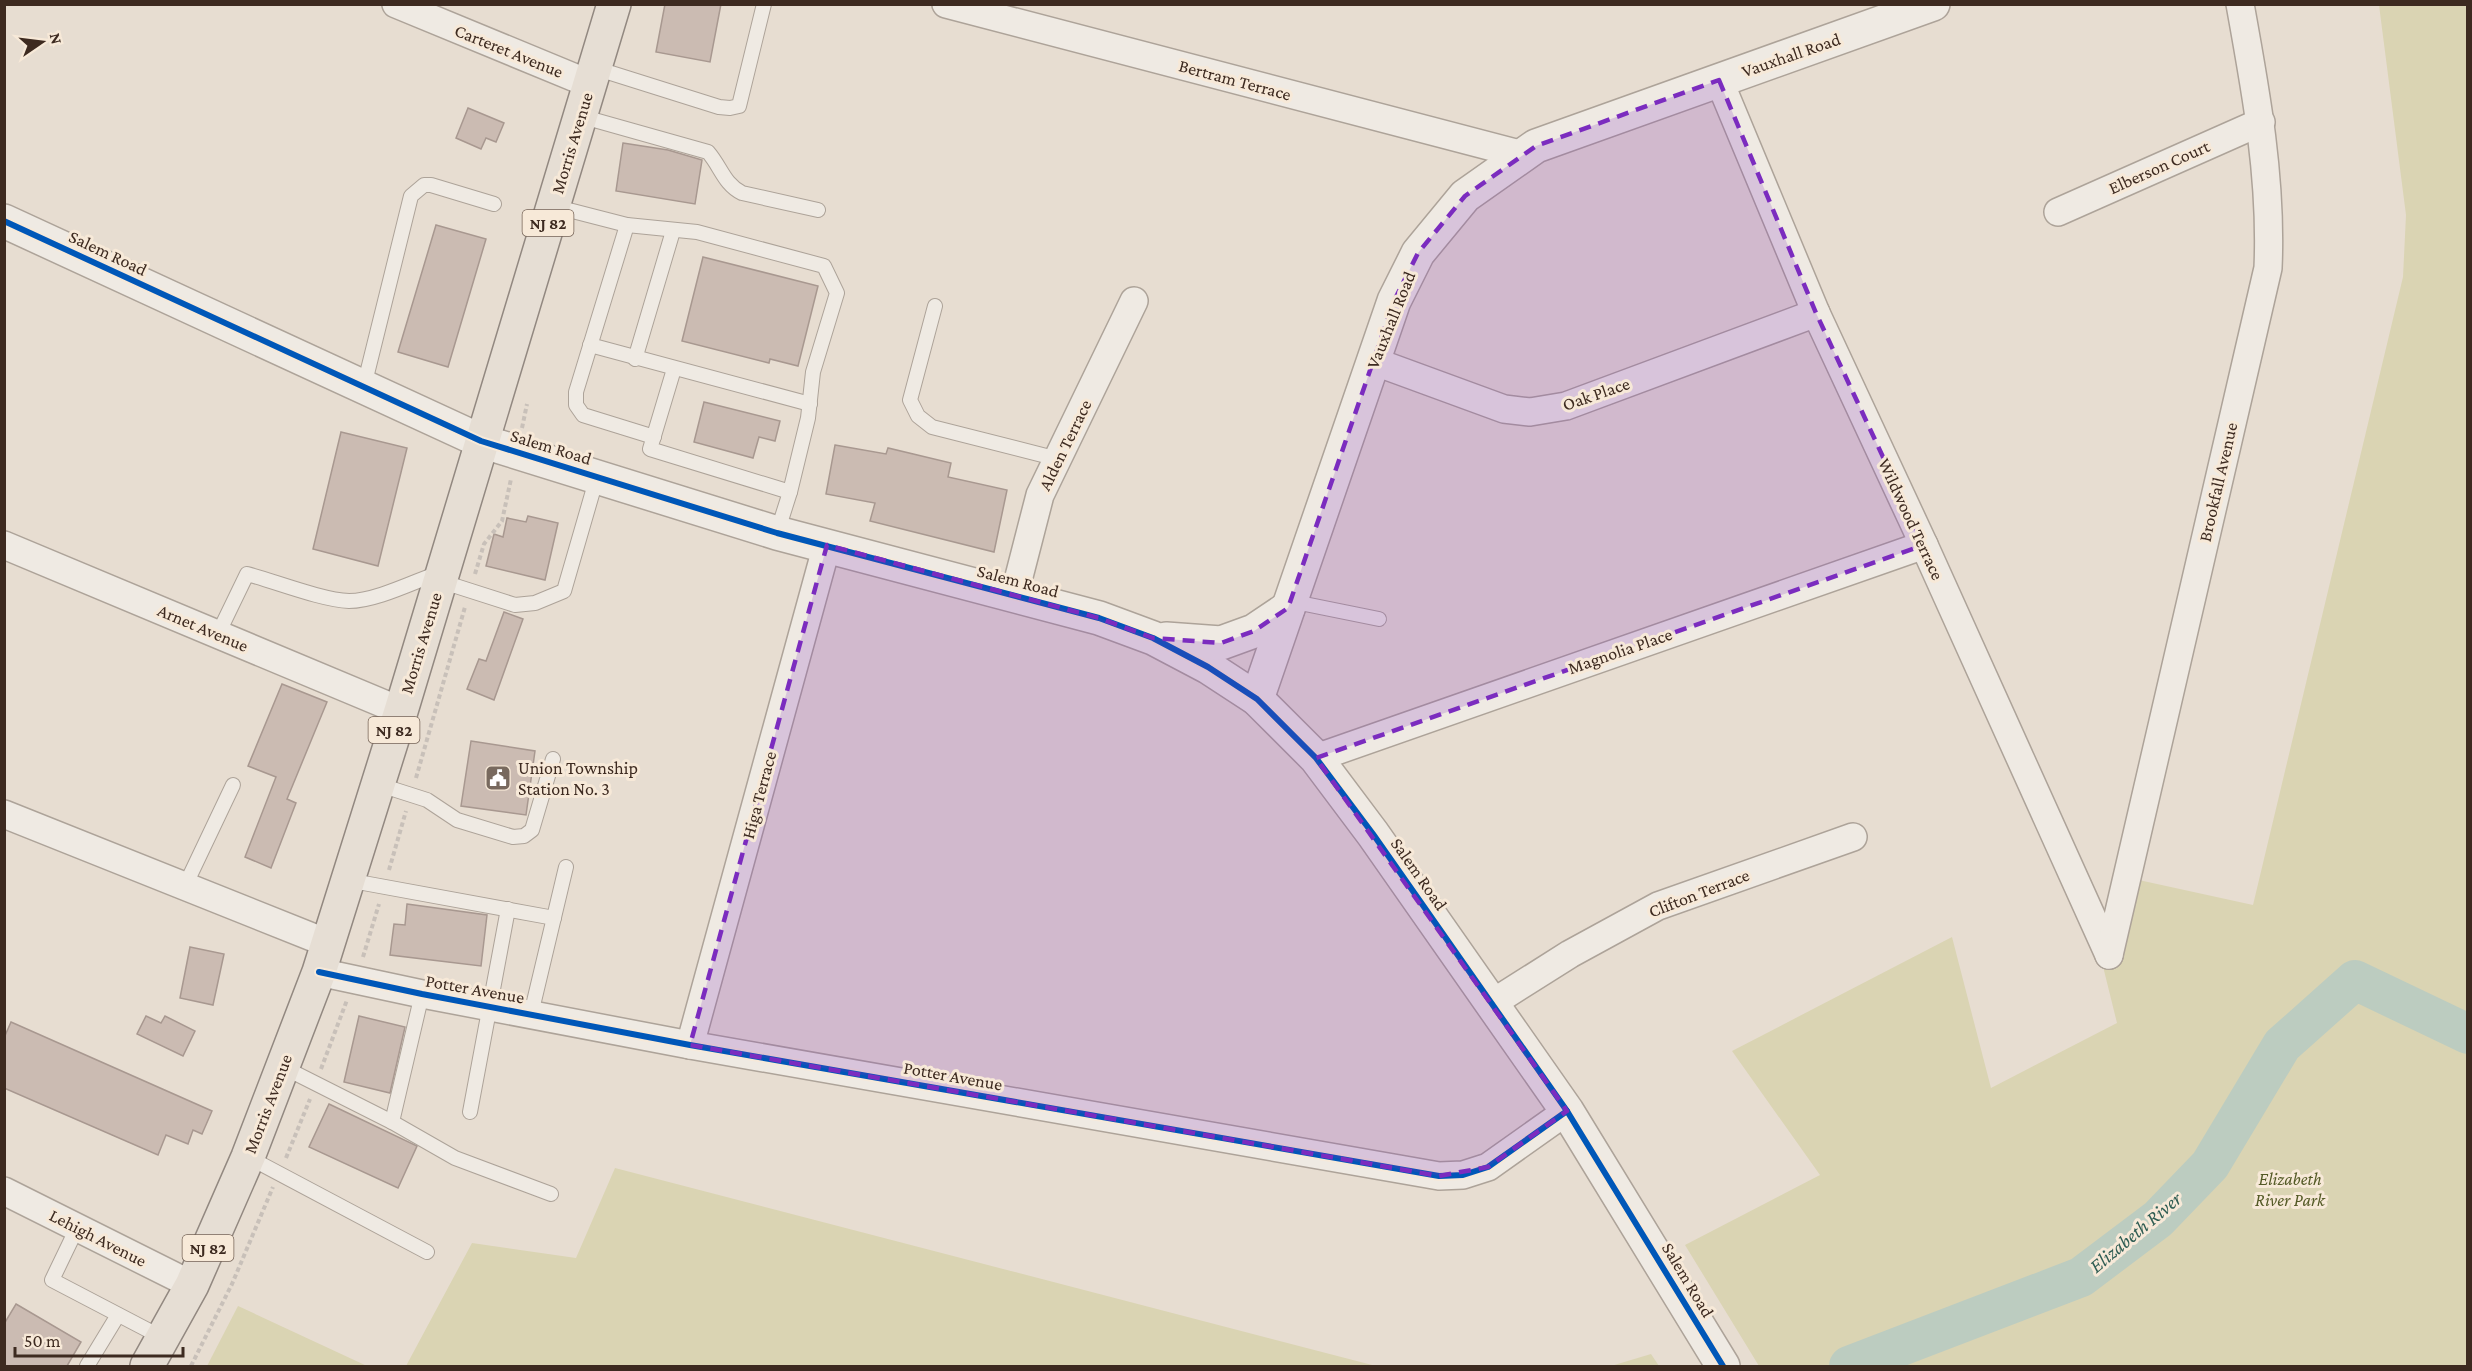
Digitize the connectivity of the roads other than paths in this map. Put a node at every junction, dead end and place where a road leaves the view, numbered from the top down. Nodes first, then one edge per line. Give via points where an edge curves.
1 (396, 4) edge
2 (614, 4) edge
3 (764, 4) edge
4 (946, 4) edge
5 (2240, 4) edge
6 (1932, 5) edge
7 (592, 76) junction
8 (1719, 80) junction
9 (580, 116) junction
10 (2261, 122) junction
11 (1523, 155) junction
12 (494, 204) dead end
13 (553, 206) junction
14 (818, 210) dead end
15 (2058, 212) dead end
16 (4, 221) edge
17 (627, 225) junction
18 (673, 231) junction
19 (1134, 301) dead end
20 (935, 306) dead end
21 (1816, 313) junction
22 (590, 345) junction
23 (635, 359) junction
24 (1373, 361) junction
25 (674, 369) junction
26 (363, 388) junction
27 (810, 404) junction
28 (481, 441) junction
29 (652, 443) junction
30 (1058, 459) junction
31 (597, 477) junction
32 (790, 492) junction
33 (777, 533) junction
34 (1924, 544) junction
35 (4, 545) edge
36 (827, 545) junction
37 (441, 576) junction
38 (1014, 596) junction
39 (1289, 605) junction
40 (1379, 620) dead end
41 (218, 634) junction
42 (1153, 638) junction
43 (1257, 699) junction
44 (401, 711) junction
45 (1316, 758) junction
46 (553, 759) dead end
47 (376, 784) junction
48 (233, 785) dead end
49 (4, 814) edge
50 (1853, 837) dead end
51 (566, 867) dead end
52 (347, 880) junction
53 (185, 886) junction
54 (508, 909) junction
55 (554, 918) junction
56 (2109, 955) joint
57 (323, 957) junction
58 (422, 994) junction
59 (1491, 1004) junction
60 (489, 1006) junction
61 (531, 1014) junction
62 (690, 1045) junction
63 (284, 1066) junction
64 (1567, 1111) junction
65 (470, 1112) dead end
66 (392, 1122) junction
67 (248, 1156) junction
68 (4, 1191) edge
69 (551, 1194) dead end
70 (77, 1228) junction
71 (427, 1252) dead end
72 (192, 1285) junction
73 (118, 1315) junction
74 (163, 1338) junction
75 (1722, 1365) edge
76 (87, 1366) edge
77 (147, 1366) edge

1 - 7 street, Carteret Avenue
2 - 7 main road, Morris Avenue / NJ 82
3 - 7 lane via 739,106 719,107
4 - 11 street, Bertram Terrace
5 - 10 street, Brookfall Avenue
6 - 8 street, Vauxhall Road
7 - 9 main road, Morris Avenue / NJ 82
8 - 11 street, Vauxhall Road via 1536,146
8 - 21 street, Wildwood Terrace
9 - 13 main road, Morris Avenue / NJ 82
9 - 14 lane via 708,152 731,188
10 - 15 street, Elberson Court
10 - 56 street, Brookfall Avenue via 2270,226 2268,268
11 - 24 street, Vauxhall Road via 1465,196 1418,253 1394,301
12 - 26 lane via 431,185 424,185 411,196
13 - 17 lane
13 - 28 main road, Morris Avenue / NJ 82
16 - 26 street, Salem Road
17 - 18 lane
17 - 22 lane
18 - 23 lane
18 - 27 lane via 697,232 824,266 837,293 813,372
19 - 30 street, Alden Terrace
20 - 30 lane via 910,400 918,416 932,427
21 - 24 street, Oak Place via 1566,406 1530,412 1504,409
21 - 34 street, Wildwood Terrace
22 - 23 lane
22 - 29 lane via 576,405 583,415
23 - 25 lane
24 - 39 street, Vauxhall Road
25 - 27 lane
25 - 29 lane
26 - 28 street, Salem Road
27 - 32 lane
28 - 31 street, Salem Road
28 - 37 main road, Morris Avenue / NJ 82
29 - 32 lane
30 - 38 street, Alden Terrace via 1040,495
31 - 33 street, Salem Road
31 - 37 lane via 564,591 535,603 515,605
32 - 33 lane
33 - 36 street, Salem Road
34 - 45 street, Magnolia Place
34 - 56 street, Wildwood Terrace
35 - 41 street, Arnet Avenue
36 - 38 street, Salem Road
36 - 62 street, Higa Terrace
37 - 41 lane via 349,601 247,574
37 - 44 main road, Morris Avenue / NJ 82
38 - 42 street, Salem Road via 1099,618
39 - 40 lane
39 - 42 street via 1254,631 1221,643
39 - 43 street, Vauxhall Road
41 - 44 street, Arnet Avenue
42 - 43 street, Salem Road
43 - 45 street, Salem Road
44 - 47 main road, Morris Avenue / NJ 82
45 - 59 street, Salem Road
46 - 47 lane via 532,830 524,836 513,837 457,820 427,800
47 - 52 main road, Morris Avenue / NJ 82
48 - 53 lane
49 - 53 street, Potter Avenue
50 - 59 street, Clifton Terrace via 1658,906 1570,954
51 - 55 lane
52 - 54 lane
52 - 57 main road, Morris Avenue / NJ 82
53 - 57 street, Potter Avenue
54 - 55 lane
54 - 60 lane
55 - 61 lane
57 - 58 street, Potter Avenue
57 - 63 main road, Morris Avenue / NJ 82
58 - 60 street, Potter Avenue
58 - 66 lane
59 - 64 street, Salem Road
60 - 61 street, Potter Avenue
60 - 65 lane
61 - 62 street, Potter Avenue
62 - 64 street, Potter Avenue via 1438,1176 1463,1175 1488,1167
63 - 66 lane
63 - 67 main road, Morris Avenue / NJ 82
64 - 75 street, Salem Road
66 - 69 lane via 456,1158
67 - 71 lane
67 - 72 main road, Morris Avenue / NJ 82
68 - 70 street, Lehigh Avenue
70 - 72 street, Lehigh Avenue
70 - 73 lane via 52,1280
72 - 74 main road, Morris Avenue / NJ 82
73 - 74 lane
73 - 76 lane
74 - 77 main road, Morris Avenue / NJ 82

